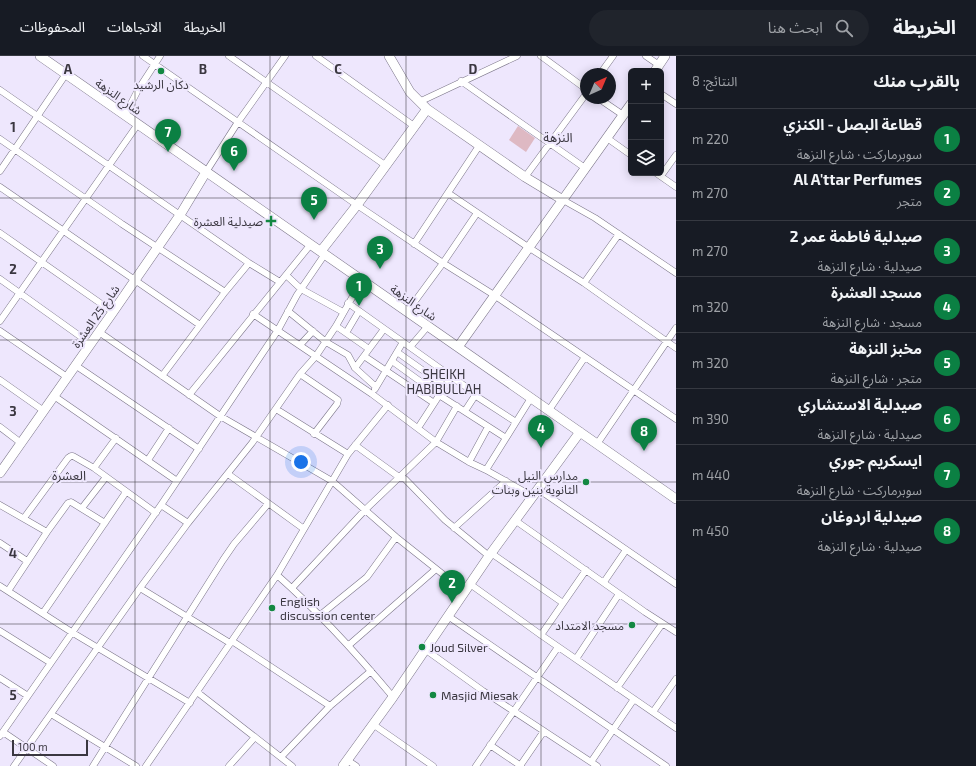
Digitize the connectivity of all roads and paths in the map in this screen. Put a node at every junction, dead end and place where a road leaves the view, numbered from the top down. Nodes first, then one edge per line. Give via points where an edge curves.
1 (40, 56) edge
2 (143, 56) edge
3 (160, 56) edge
4 (229, 56) edge
5 (285, 56) edge
6 (316, 56) edge
7 (389, 56) edge
8 (541, 56) edge
9 (613, 56) edge
10 (646, 56) edge
11 (665, 56) edge
12 (514, 57) edge
13 (154, 64) junction
14 (604, 68) edge
15 (657, 68) edge
16 (66, 74) junction
17 (461, 81) junction
18 (266, 83) junction
19 (580, 85) edge
20 (0, 90) edge
21 (664, 96) edge
22 (419, 102) junction
23 (580, 102) edge
24 (607, 104) edge
25 (676, 104) edge
26 (628, 108) edge
27 (426, 109) junction
28 (125, 115) junction
29 (623, 115) junction
30 (37, 116) junction
31 (238, 122) junction
32 (138, 124) junction
33 (414, 126) junction
34 (607, 138) junction
35 (0, 139) edge
36 (550, 144) junction
37 (479, 146) junction
38 (15, 149) junction
39 (628, 153) edge
40 (676, 155) edge
41 (109, 165) junction
42 (385, 165) junction
43 (585, 168) junction
44 (664, 168) edge
45 (0, 171) edge
46 (206, 172) junction
47 (660, 176) edge
48 (525, 177) junction
49 (0, 187) edge
50 (676, 187) edge
51 (448, 193) junction
52 (86, 198) junction
53 (563, 200) junction
54 (356, 205) junction
55 (477, 213) junction
56 (180, 215) junction
57 (63, 230) junction
58 (0, 233) edge
59 (619, 234) junction
60 (311, 244) junction
61 (414, 244) junction
62 (158, 247) junction
63 (528, 247) junction
64 (323, 253) junction
65 (41, 262) junction
66 (249, 263) junction
67 (443, 263) junction
68 (676, 273) edge
69 (286, 275) junction
70 (0, 279) edge
71 (134, 280) junction
72 (362, 280) junction
73 (280, 282) junction
74 (584, 283) junction
75 (301, 289) junction
76 (20, 292) junction
77 (225, 292) junction
78 (494, 295) junction
79 (348, 303) junction
80 (288, 311) junction
81 (359, 311) junction
82 (113, 312) junction
83 (343, 312) junction
84 (407, 312) junction
85 (253, 314) junction
86 (0, 321) edge
87 (200, 325) junction
88 (336, 326) junction
89 (428, 326) junction
90 (676, 328) edge
91 (384, 329) junction
92 (278, 330) junction
93 (0, 331) edge
94 (313, 331) junction
95 (99, 332) junction
96 (346, 333) junction
97 (326, 342) junction
98 (403, 342) junction
99 (666, 342) junction
100 (91, 344) junction
101 (300, 345) junction
102 (410, 347) junction
103 (458, 347) junction
104 (369, 348) junction
105 (676, 348) edge
106 (397, 352) junction
107 (316, 356) junction
108 (364, 356) junction
109 (586, 357) junction
110 (392, 361) junction
111 (75, 365) junction
112 (438, 367) junction
113 (355, 368) junction
114 (386, 370) junction
115 (300, 374) junction
116 (162, 376) junction
117 (432, 376) junction
118 (67, 377) junction
119 (451, 377) junction
120 (0, 380) edge
121 (425, 385) junction
122 (446, 386) junction
123 (376, 387) junction
124 (634, 390) junction
125 (419, 393) junction
126 (372, 394) junction
127 (189, 395) junction
128 (439, 395) junction
129 (54, 396) junction
130 (476, 396) junction
131 (531, 398) junction
132 (434, 403) junction
133 (388, 406) junction
134 (457, 406) junction
135 (276, 409) junction
136 (549, 410) junction
137 (44, 411) junction
138 (465, 411) junction
139 (220, 416) junction
140 (676, 419) edge
141 (516, 422) junction
142 (488, 426) junction
143 (0, 428) edge
144 (169, 428) junction
145 (418, 428) junction
146 (580, 432) junction
147 (314, 434) junction
148 (256, 437) junction
149 (116, 438) junction
150 (506, 438) junction
151 (436, 442) junction
152 (22, 443) junction
153 (597, 444) junction
154 (354, 445) junction
155 (199, 449) junction
156 (348, 454) junction
157 (148, 460) junction
158 (469, 462) junction
159 (94, 468) junction
160 (486, 470) junction
161 (0, 473) edge
162 (228, 474) junction
163 (106, 477) junction
164 (399, 477) junction
165 (177, 481) junction
166 (332, 481) junction
167 (506, 481) junction
168 (126, 492) junction
169 (535, 493) junction
170 (676, 499) edge
171 (268, 504) junction
172 (0, 505) edge
173 (161, 505) junction
174 (82, 508) junction
175 (365, 510) junction
176 (156, 513) junction
177 (24, 518) junction
178 (516, 521) junction
179 (105, 523) junction
180 (188, 523) junction
181 (454, 528) junction
182 (304, 529) junction
183 (47, 532) junction
184 (396, 537) junction
185 (0, 543) edge
186 (626, 550) junction
187 (490, 555) junction
188 (27, 561) junction
189 (436, 569) junction
190 (586, 570) junction
191 (277, 575) junction
192 (604, 582) junction
193 (676, 584) edge
194 (0, 586) edge
195 (140, 588) junction
196 (292, 588) junction
197 (467, 588) junction
198 (8, 591) junction
199 (619, 594) junction
200 (563, 603) junction
201 (43, 613) junction
202 (188, 616) junction
203 (320, 616) junction
204 (448, 616) junction
205 (662, 624) junction
206 (0, 631) edge
207 (676, 632) edge
208 (73, 633) junction
209 (541, 635) junction
210 (231, 642) junction
211 (349, 645) junction
212 (558, 647) junction
213 (97, 648) junction
214 (426, 650) junction
215 (576, 658) junction
216 (51, 663) junction
217 (371, 671) junction
218 (148, 677) junction
219 (0, 678) edge
220 (537, 678) junction
221 (675, 682) edge
222 (617, 688) junction
223 (197, 692) junction
224 (28, 696) junction
225 (393, 697) junction
226 (634, 699) junction
227 (190, 702) junction
228 (330, 706) junction
229 (514, 712) junction
230 (654, 712) junction
231 (51, 714) junction
232 (374, 725) junction
233 (676, 728) edge
234 (613, 730) junction
235 (544, 731) junction
236 (2, 734) edge
237 (255, 738) junction
238 (490, 746) junction
239 (27, 748) junction
240 (105, 748) junction
241 (281, 757) junction
242 (345, 763) edge
243 (594, 764) edge
244 (232, 765) edge
245 (14, 766) edge
246 (53, 766) edge
247 (93, 766) edge
248 (136, 766) edge
249 (146, 766) edge
250 (292, 766) edge
251 (356, 766) edge
252 (433, 766) edge
253 (476, 766) edge
254 (521, 766) edge
255 (666, 766) edge

1 - 16 street, شارع النزهة
2 - 13 street
3 - 13 street
4 - 18 street
5 - 18 street
6 - 33 street
7 - 22 street via 402,81
8 - 19 street
9 - 14 street
10 - 15 street
11 - 15 street
12 - 17 street
13 - 28 street
13 - 31 street
16 - 28 street, شارع النزهة
16 - 30 street
17 - 22 street
17 - 36 street
18 - 31 street
18 - 42 street
20 - 30 street
21 - 25 street
22 - 27 street
23 - 36 street
24 - 29 street
26 - 29 street
27 - 33 street
27 - 37 street
28 - 32 street, شارع النزهة
29 - 34 street
30 - 38 street
30 - 41 street
31 - 46 street
31 - 54 street
32 - 41 street
32 - 46 street, شارع النزهة
33 - 42 street
34 - 39 street
34 - 43 street
35 - 38 street
36 - 43 street
36 - 48 street
37 - 48 street
37 - 51 street
38 - 45 street
38 - 52 street
40 - 44 street
41 - 52 street
41 - 56 street
42 - 54 street
43 - 53 street
46 - 56 street, شارع 25 العشرة
46 - 60 street, شارع النزهة
47 - 50 street
48 - 53 street
49 - 57 street
51 - 55 street
51 - 61 street
52 - 57 street
52 - 62 street
53 - 59 street
53 - 63 street
54 - 61 street
54 - 64 street
55 - 63 street
55 - 67 street
56 - 62 street, شارع 25 العشرة
56 - 66 street
57 - 65 street
57 - 71 street
58 - 65 street
59 - 68 street
59 - 74 street
60 - 64 street, شارع النزهة
60 - 69 street
61 - 67 street
62 - 71 street, شارع 25 العشرة
62 - 77 street
63 - 74 street
63 - 78 street
64 - 72 street, شارع النزهة
64 - 75 street
65 - 76 street
65 - 82 street
66 - 73 street
66 - 77 street
67 - 78 street
67 - 84 street
69 - 73 street
69 - 75 street
70 - 76 street
71 - 82 street, شارع 25 العشرة
71 - 87 street
72 - 79 street
72 - 84 street, شارع النزهة
73 - 85 street
74 - 99 street
75 - 80 street
75 - 83 street
76 - 86 street
76 - 100 street
77 - 87 street
78 - 103 street
78 - 109 street
79 - 81 street
79 - 83 street
80 - 92 street
80 - 94 street
81 - 91 street
81 - 96 street
82 - 95 street, شارع 25 العشرة
83 - 88 street
84 - 89 street, شارع النزهة
85 - 92 street
85 - 127 street
87 - 116 street
88 - 96 street
88 - 97 street
89 - 102 street
89 - 103 street, شارع النزهة
90 - 99 street
91 - 98 street
91 - 104 street
92 - 101 street
92 - 139 street
93 - 118 street
94 - 97 street
94 - 101 street
95 - 100 street, شارع 25 العشرة
95 - 116 street
96 - 104 street
97 - 107 street
97 - 113 street via 348,355
98 - 102 street
98 - 106 street
99 - 105 street
99 - 124 street
100 - 111 street, شارع 25 العشرة
101 - 107 street
102 - 112 street
103 - 131 street, شارع النزهة
104 - 108 street
106 - 110 street
106 - 117 street
107 - 115 street
107 - 126 street
108 - 113 street
108 - 114 street
109 - 124 street
109 - 136 street
110 - 114 street
110 - 121 street
111 - 118 street, شارع 25 العشرة
111 - 144 street
112 - 117 street
112 - 119 street
113 - 123 street
114 - 123 street
114 - 125 street
115 - 135 street
115 - 147 street via 338,400
116 - 127 street
117 - 121 street
117 - 122 street
118 - 129 street, شارع 25 العشرة
119 - 122 street
119 - 130 street
120 - 137 street
121 - 125 street
121 - 128 street
122 - 128 street
123 - 126 street
124 - 140 street
124 - 153 street
125 - 132 street
126 - 133 street
127 - 139 street
128 - 132 street
128 - 134 street
129 - 137 street, شارع 25 العشرة
129 - 149 street
130 - 138 street
130 - 141 street
131 - 136 street, شارع النزهة
131 - 141 street
132 - 145 street
133 - 145 street
133 - 154 street
134 - 138 street
134 - 151 street
135 - 147 street
135 - 148 street
136 - 146 street, شارع النزهة
137 - 152 street, شارع 25 العشرة
138 - 142 street
139 - 148 street
139 - 155 street
141 - 150 street
142 - 150 street
142 - 158 street
143 - 152 street
144 - 155 street
144 - 157 street
145 - 151 street
146 - 153 street, شارع النزهة
146 - 169 street
147 - 156 street
148 - 162 street
148 - 166 street
149 - 157 street
149 - 159 street
150 - 160 street
151 - 158 street
151 - 164 street
152 - 161 street, شارع 25 العشرة
153 - 170 street, شارع النزهة
154 - 156 street
154 - 164 street
155 - 165 street
156 - 166 street
157 - 165 street
158 - 160 street
159 - 163 street
159 - 177 street via 71,456
160 - 167 street
162 - 171 street
162 - 180 street
163 - 168 street
163 - 174 street
164 - 175 street
164 - 181 street via 411,484
165 - 173 street
166 - 175 street
166 - 182 street
167 - 169 street
167 - 181 street
168 - 176 street
168 - 179 street
169 - 178 street
169 - 186 street
171 - 182 street
171 - 202 street via 232,548
172 - 177 street
173 - 176 street
173 - 180 street
174 - 179 street
174 - 183 street via 71,502 68,504
175 - 184 street
175 - 196 street
176 - 208 street
177 - 183 street
178 - 187 street
178 - 190 street
179 - 201 street
180 - 195 street
181 - 187 street
182 - 191 street
183 - 188 street
184 - 189 street
184 - 203 street via 367,576
185 - 188 street
186 - 192 street
186 - 193 street
187 - 197 street
187 - 200 street
188 - 198 street
189 - 197 street
189 - 211 street
190 - 192 street
190 - 200 street
191 - 196 street
191 - 210 street
192 - 199 street
194 - 198 street
195 - 202 street
195 - 213 street
196 - 203 street
197 - 204 street
197 - 209 street
198 - 201 street
199 - 205 street
199 - 215 street
200 - 209 street
201 - 208 street
202 - 210 street
202 - 218 street
203 - 211 street
204 - 214 street
204 - 220 street
205 - 207 street
205 - 222 street
206 - 216 street
208 - 213 street
208 - 216 street
209 - 212 street
210 - 223 street
210 - 228 street
211 - 217 street
212 - 215 street
212 - 220 street
213 - 218 street
213 - 231 street
214 - 225 street
214 - 229 street
215 - 222 street
216 - 224 street
217 - 225 street
217 - 228 street
218 - 227 street
218 - 240 street
219 - 224 street
220 - 229 street
220 - 234 street
221 - 230 street
222 - 226 street
223 - 227 street
223 - 237 street
224 - 236 street
225 - 232 street
226 - 230 street
226 - 234 street
227 - 249 street
228 - 241 street
229 - 235 street
229 - 238 street
230 - 233 street
231 - 239 street
231 - 240 street
232 - 242 street
232 - 252 street
234 - 243 street
234 - 255 street
235 - 243 street
235 - 254 street
236 - 239 street
237 - 241 street
237 - 244 street
238 - 253 street
238 - 254 street
239 - 245 street
239 - 246 street
240 - 247 street
240 - 248 street
241 - 250 street
242 - 251 street

